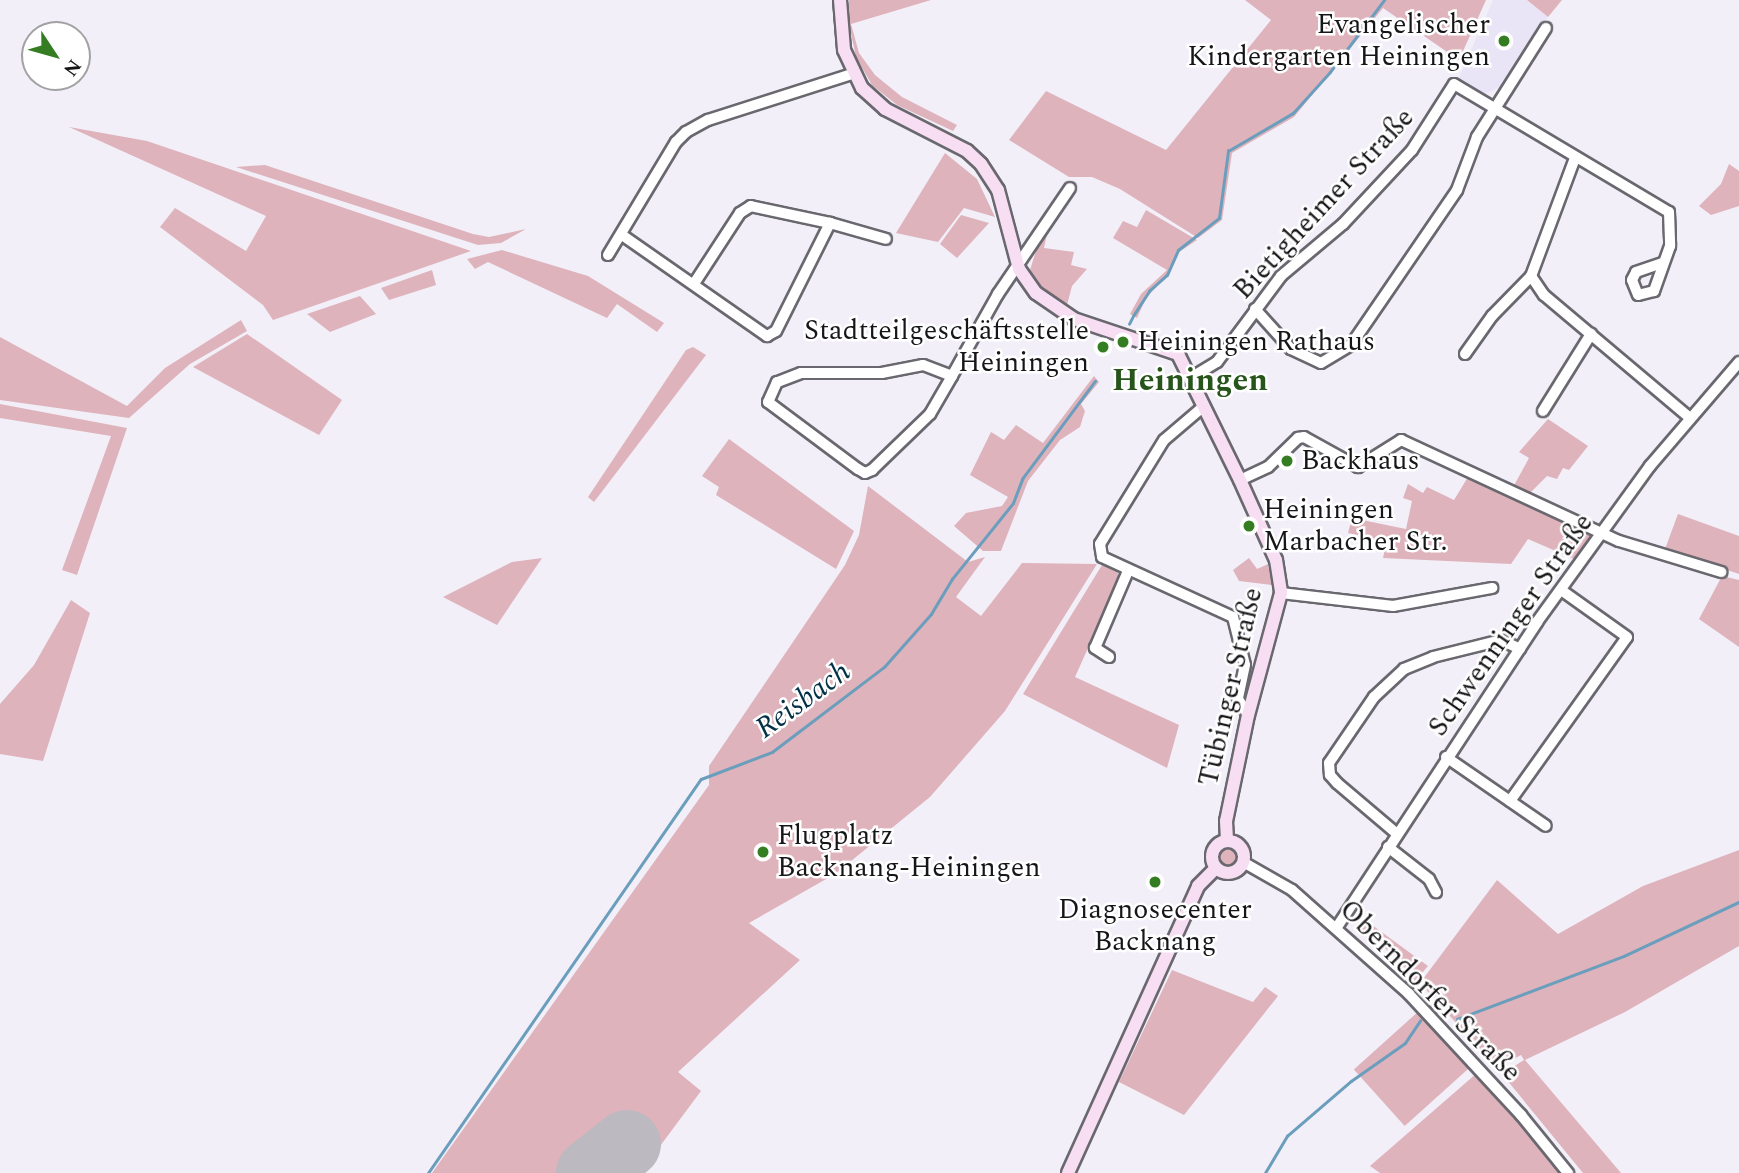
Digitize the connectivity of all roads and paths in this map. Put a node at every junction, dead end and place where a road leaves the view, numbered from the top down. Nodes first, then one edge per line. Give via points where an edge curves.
1 (840, 0) edge
2 (1546, 28) dead end
3 (852, 74) junction
4 (1495, 108) junction
5 (1575, 158) junction
6 (1070, 188) dead end
7 (830, 223) junction
8 (622, 235) junction
9 (886, 239) dead end
10 (608, 255) dead end
11 (1662, 262) dead end
12 (1019, 269) junction
13 (1531, 276) junction
14 (695, 282) junction
15 (1255, 309) junction
16 (1591, 334) junction
17 (1465, 354) dead end
18 (1739, 362) edge
19 (952, 376) junction
20 (1192, 377) junction
21 (1204, 406) junction
22 (1544, 411) dead end
23 (1690, 418) junction
24 (1240, 480) junction
25 (1603, 534) junction
26 (1128, 571) junction
27 (1721, 572) dead end
28 (1492, 588) dead end
29 (1561, 590) junction
30 (1281, 593) junction
31 (1520, 649) junction
32 (1109, 657) dead end
33 (1248, 715) junction
34 (1446, 757) junction
35 (1510, 801) junction
36 (1546, 827) dead end
37 (1396, 833) junction
38 (1227, 841) junction
39 (1388, 847) junction
40 (1243, 862) junction
41 (1216, 868) junction
42 (1436, 892) dead end
43 (1336, 927) junction
44 (1068, 1173) edge
45 (1568, 1173) edge

1 - 3 street via 840,29
2 - 4 street
3 - 8 street via 719,116 686,132
3 - 12 street, Tübinger Straße via 885,109 967,151 981,164 998,190
4 - 5 street
4 - 15 street, Bietigheimer Straße via 1454,84 1412,150 1343,225 1282,276
4 - 15 street via 1477,137 1457,190 1351,345 1321,363 1291,349
5 - 11 street via 1669,212 1672,231
5 - 13 street
6 - 12 street via 1042,224
7 - 9 street
7 - 14 street via 751,206 740,213
7 - 14 street via 776,331 767,335
8 - 10 street
8 - 14 street
12 - 19 street via 998,294
12 - 20 street, Tübinger Straße via 1027,284 1059,311 1167,347 1178,354
13 - 16 street via 1544,295
13 - 17 street via 1492,316
15 - 20 street, Bietigheimer Straße via 1228,350
16 - 22 street
16 - 23 street
18 - 23 street, Schwenninger Straße
19 - 19 street via 930,414 866,473 768,402 770,389 801,373 882,373 923,365
20 - 21 street, Tübinger Straße
21 - 24 street, Tübinger Straße
21 - 26 street via 1164,440 1100,544 1102,557
23 - 25 street, Schwenninger Straße
24 - 25 street via 1268,467 1298,438 1304,437 1358,467 1401,440 1532,504 1592,525
24 - 30 street, Tübinger Straße via 1276,559
25 - 27 street
25 - 29 street, Schwenninger Straße
26 - 32 street via 1095,648
26 - 33 street via 1233,617 1245,665 1238,699
28 - 30 street via 1393,606
29 - 31 street, Schwenninger Straße
29 - 35 street via 1627,637
30 - 33 street, Tübinger Straße
31 - 34 street, Schwenninger Straße
31 - 37 street via 1501,640 1433,657 1404,670 1374,696 1329,763 1330,775
33 - 38 street, Tübinger Straße via 1226,821
34 - 35 street
34 - 37 street, Schwenninger Straße
35 - 36 street
37 - 39 street, Schwenninger Straße
38 - 40 street via 1241,847
38 - 41 street via 1214,848
39 - 42 street via 1429,878
39 - 43 street, Schwenninger Straße
40 - 41 street via 1228,873
40 - 43 street, Oberndorfer Straße via 1292,890
41 - 44 street via 1198,886
43 - 45 street, Oberndorfer Straße via 1458,1045

